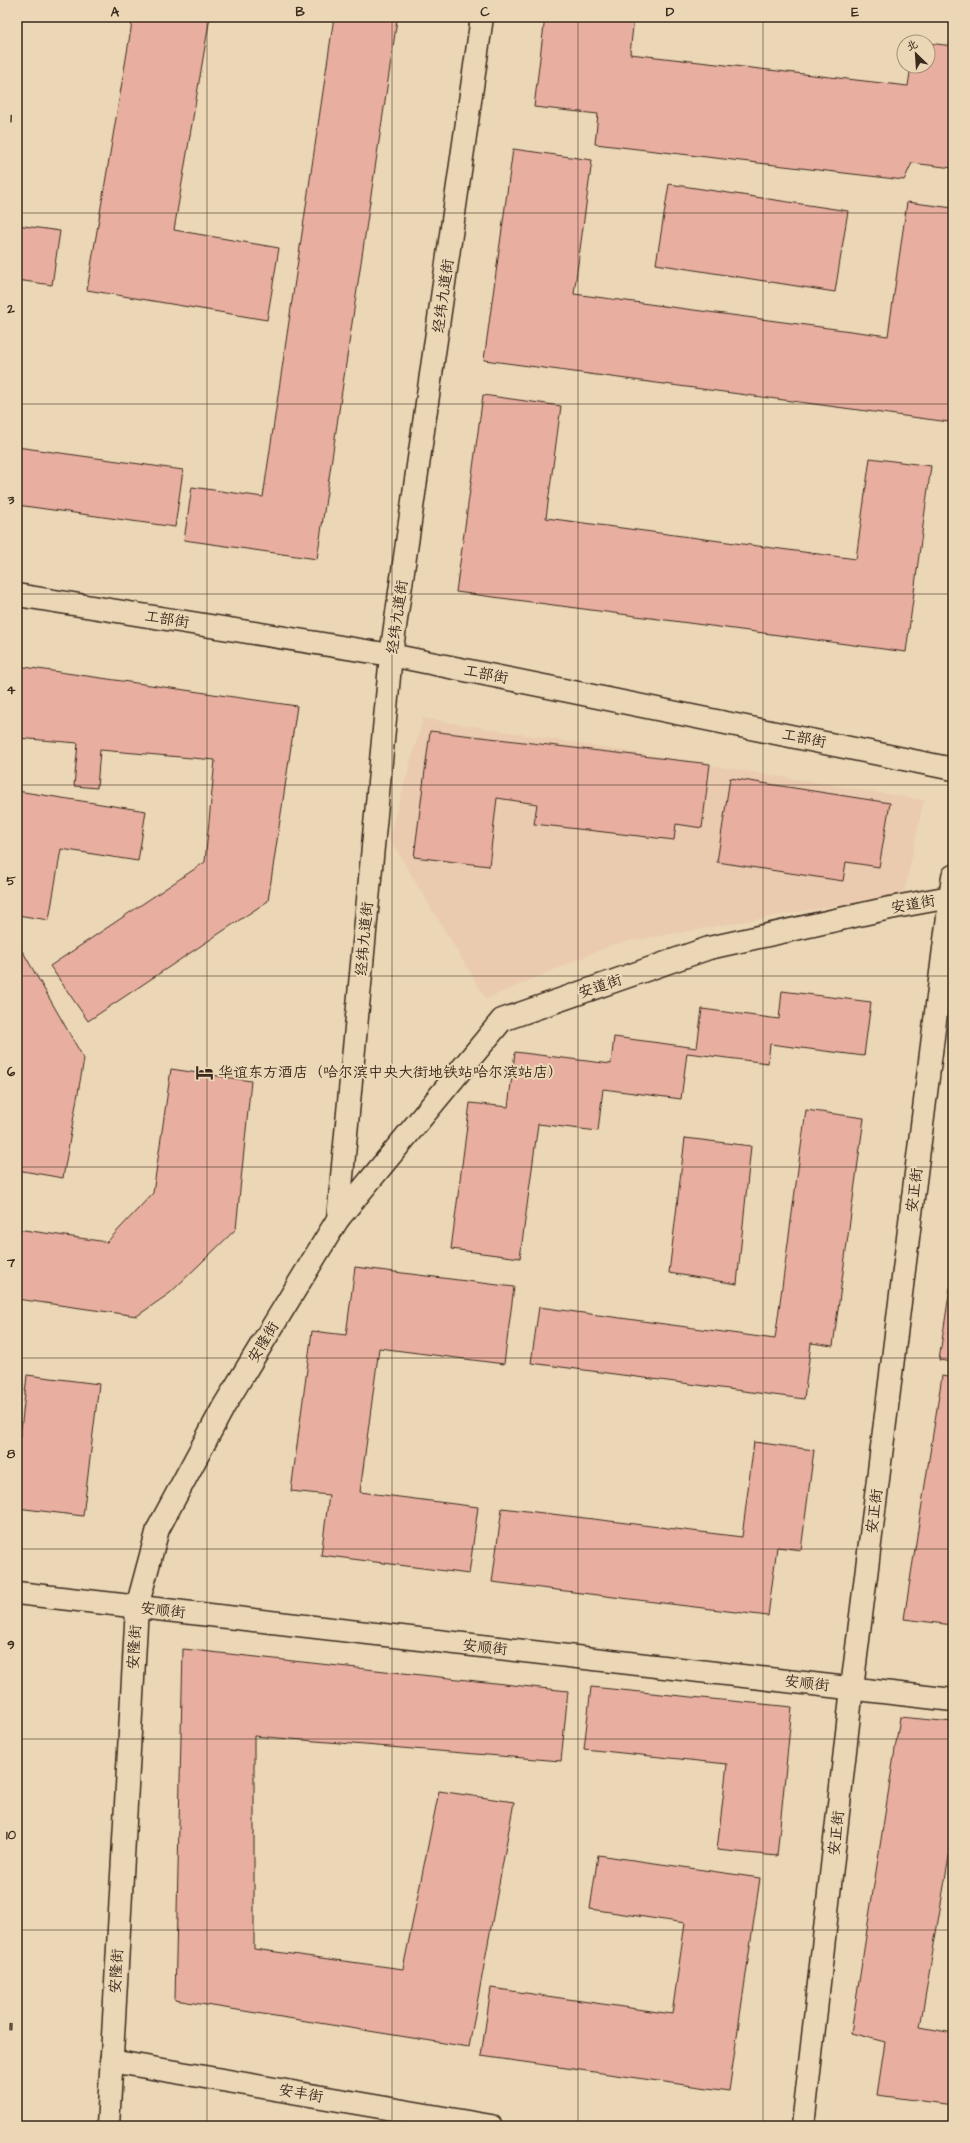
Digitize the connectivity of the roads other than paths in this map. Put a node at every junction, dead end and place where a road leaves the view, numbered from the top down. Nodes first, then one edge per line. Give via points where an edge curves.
1 (482, 17) edge
2 (17, 595) edge
3 (391, 654) junction
4 (953, 769) edge
5 (953, 876) edge
6 (950, 897) junction
7 (338, 1219) junction
8 (17, 1593) edge
9 (137, 1607) junction
10 (852, 1688) junction
11 (953, 1700) edge
12 (112, 2061) junction
13 (108, 2126) edge
14 (491, 2126) edge
15 (803, 2126) edge

1 - 3 street, 经纬九道街
2 - 3 street, 工部街
3 - 4 street, 工部街
3 - 7 street, 经纬九道街
5 - 6 street, 安正街
6 - 7 street, 安道街 via 709,948 502,1020
6 - 10 street, 安正街
7 - 9 street, 安隆街 via 224,1406 158,1529
8 - 9 street, 安顺街
9 - 10 street, 安顺街
9 - 12 street, 安隆街
10 - 11 street, 安顺街
10 - 15 street, 安正街
12 - 13 street, 安隆街
12 - 14 street, 安丰街

